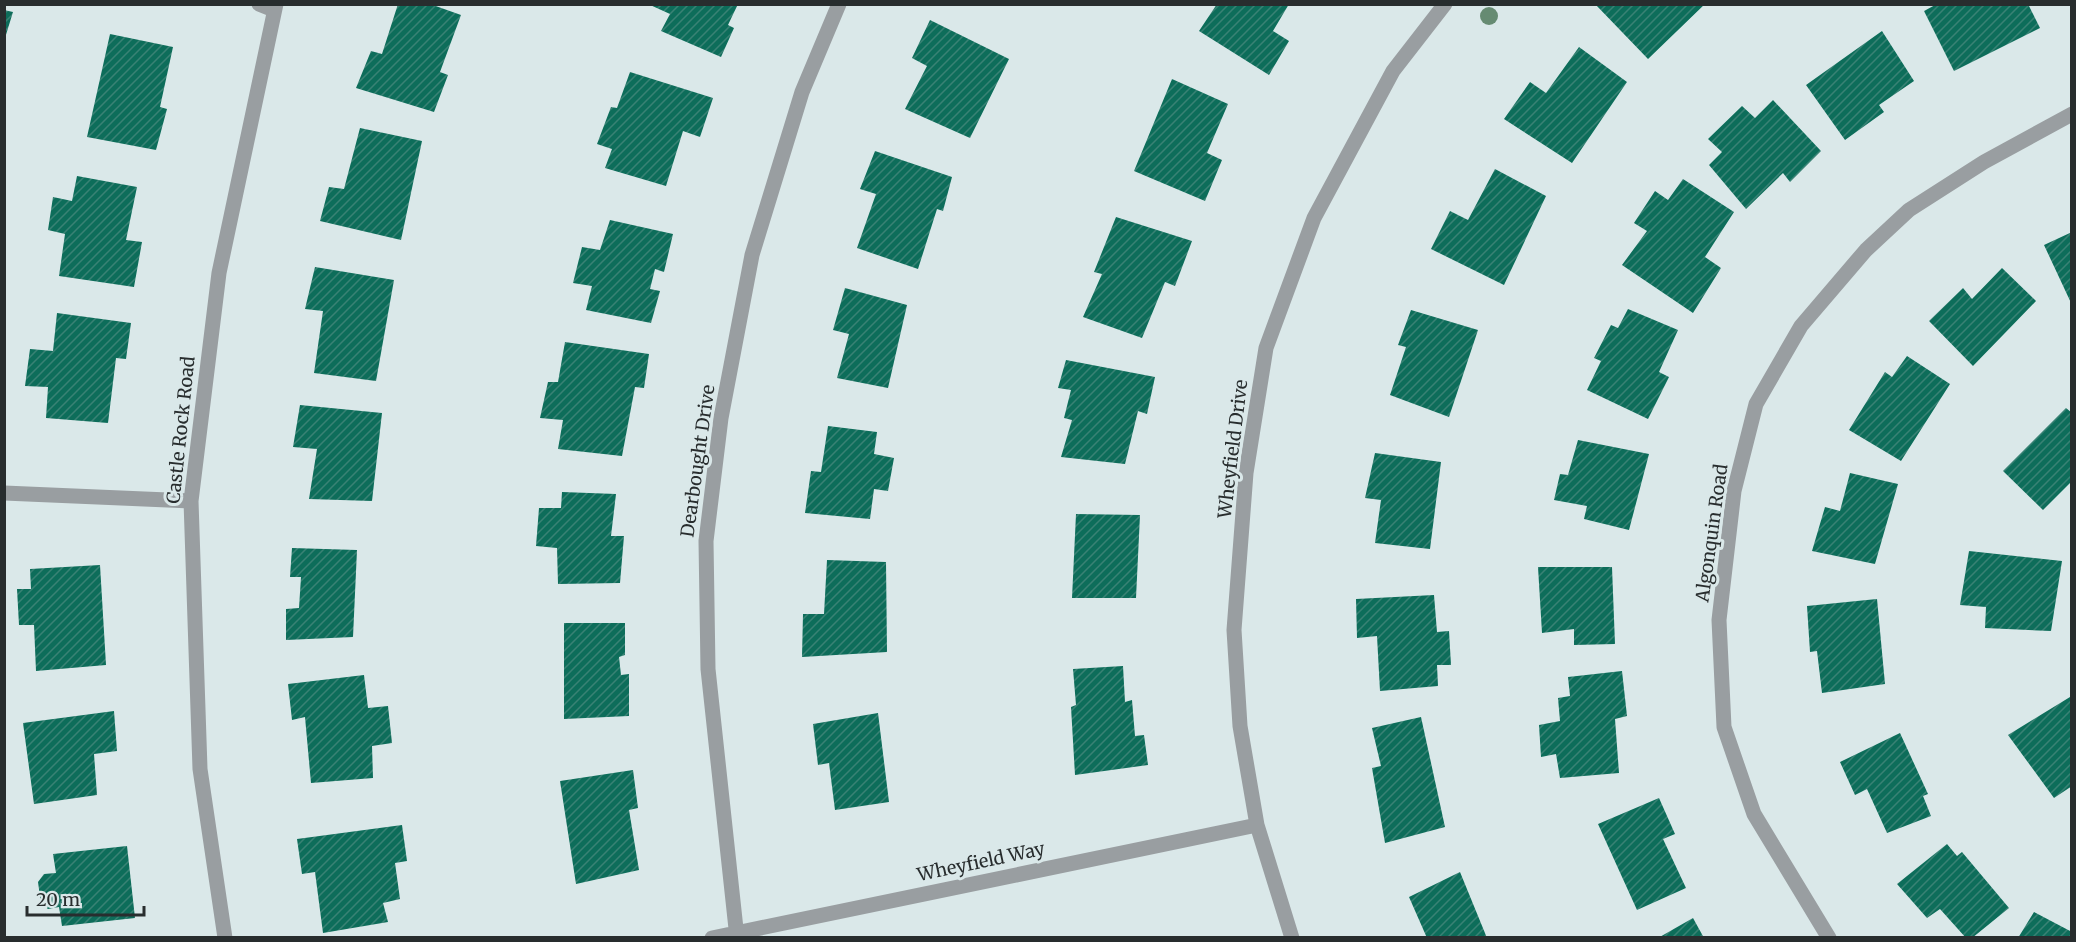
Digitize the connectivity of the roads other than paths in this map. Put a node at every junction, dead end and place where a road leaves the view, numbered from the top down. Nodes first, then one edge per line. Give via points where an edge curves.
1 (258, 4) edge
2 (839, 4) edge
3 (1445, 4) edge
4 (275, 7) edge
5 (2072, 114) edge
6 (4, 493) edge
7 (191, 501) junction
8 (1257, 825) junction
9 (736, 935) edge
10 (225, 938) edge
11 (712, 938) edge
12 (1292, 938) edge
13 (1829, 938) edge

1 - 4 street
2 - 9 street, Dearbought Drive via 802,92 752,255 721,418 706,541 708,669
3 - 8 street, Wheyfield Drive via 1393,72 1314,218 1266,348 1246,473 1234,630 1240,726
4 - 7 street, Castle Rock Road via 219,273
5 - 13 street, Algonquin Road via 1984,162 1909,210 1866,250 1801,326 1756,404 1734,491 1719,620 1724,727 1754,814
6 - 7 street
7 - 10 street, Castle Rock Road via 200,769
8 - 9 street, Wheyfield Way
8 - 12 street, Wheyfield Drive
9 - 11 street, Wheyfield Way

